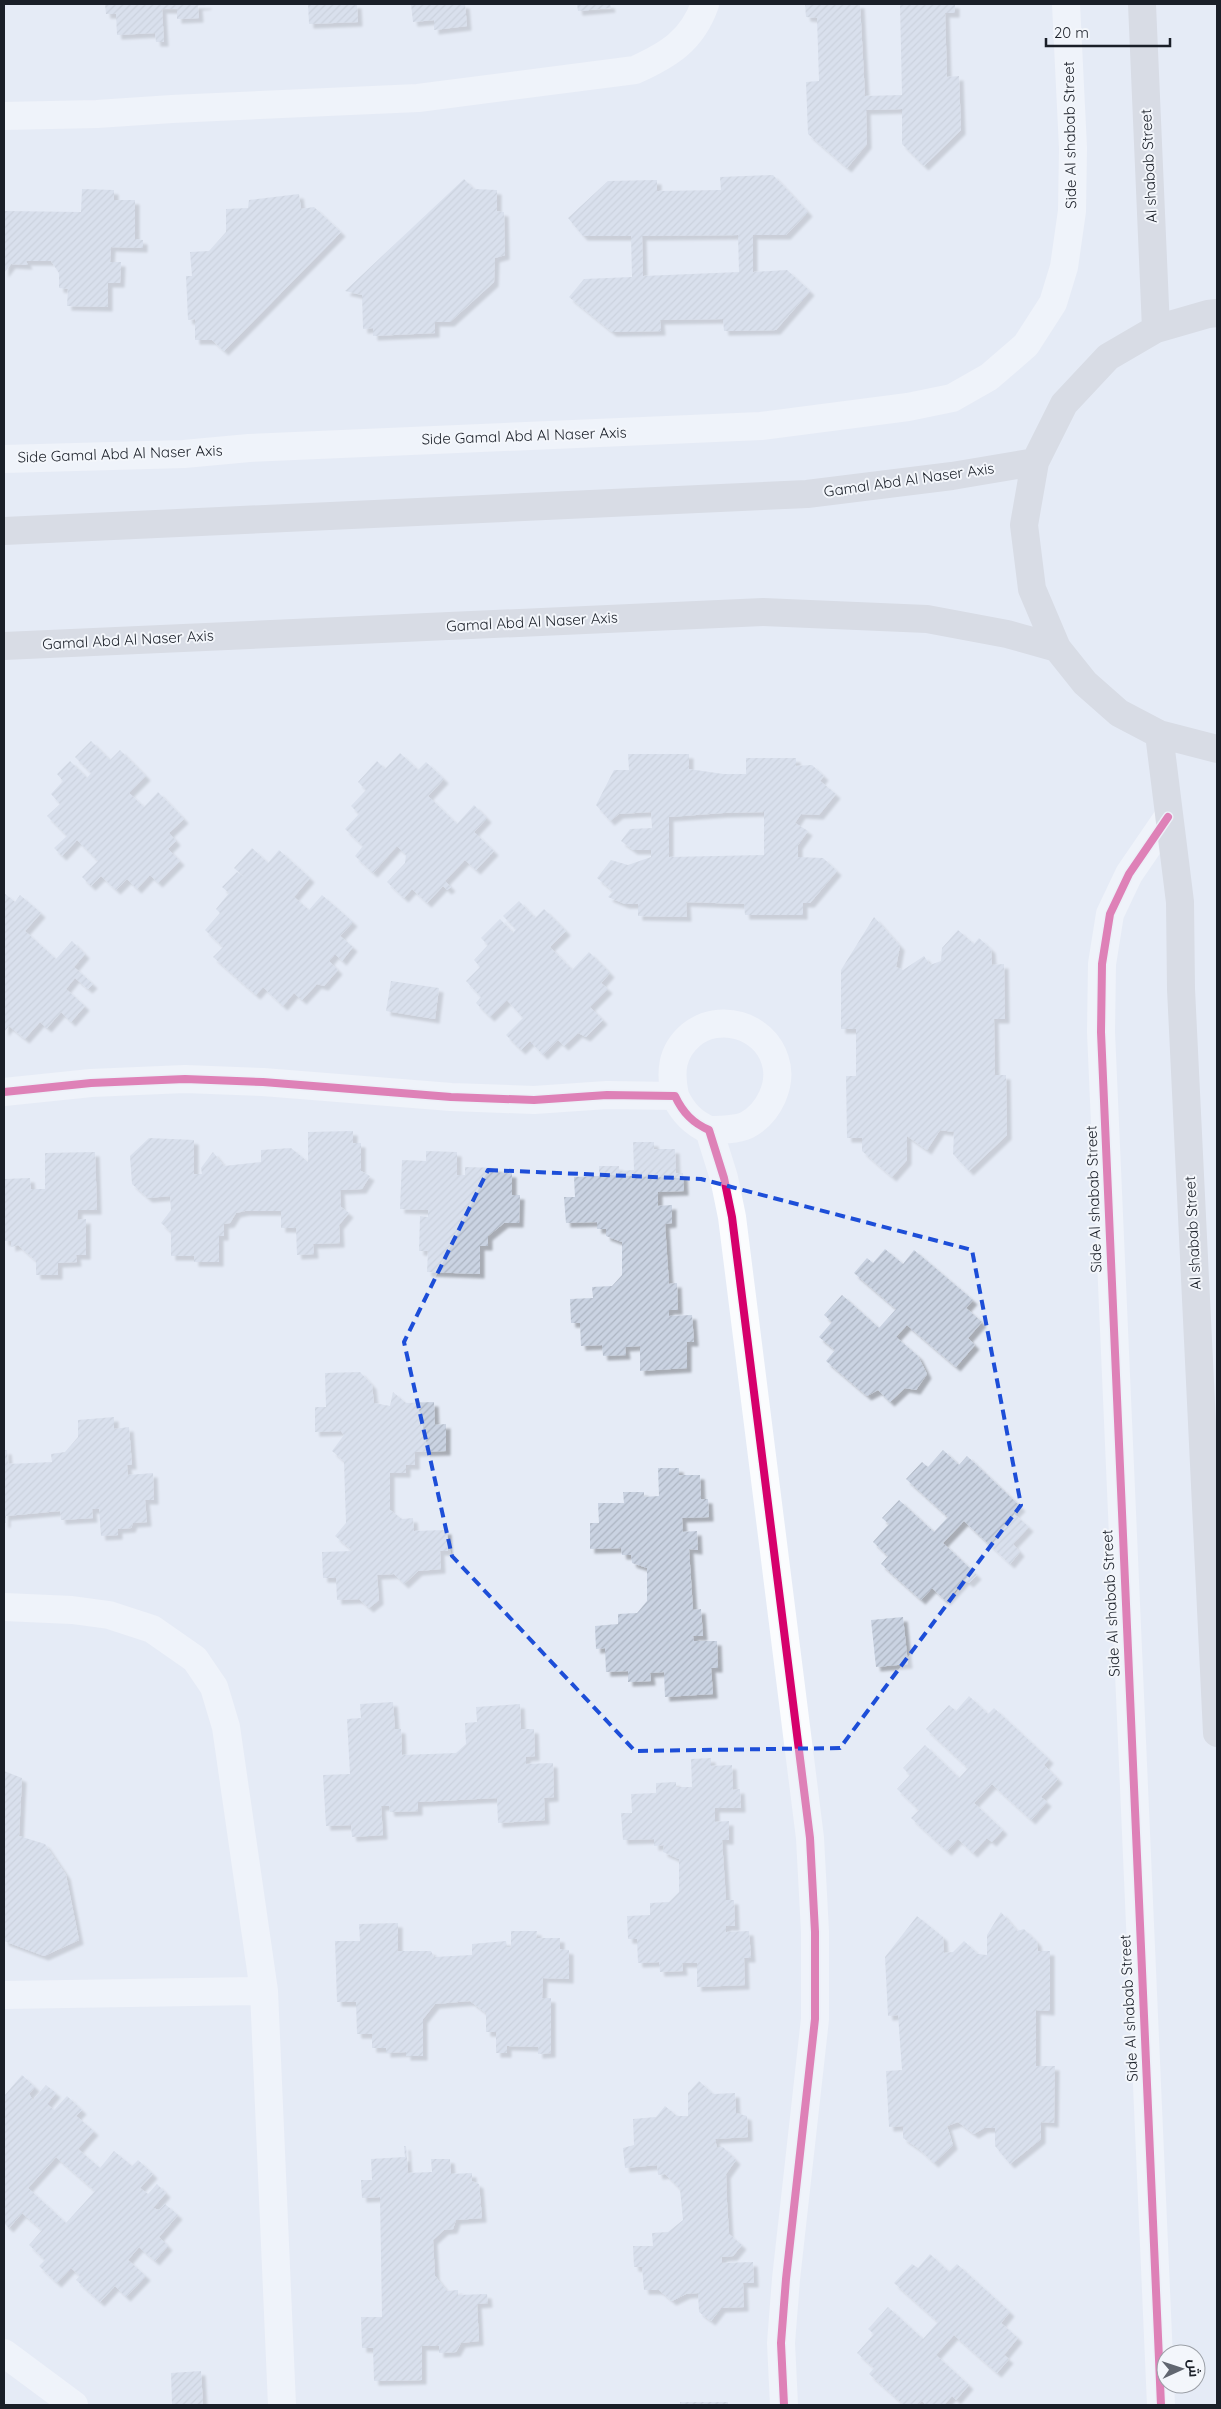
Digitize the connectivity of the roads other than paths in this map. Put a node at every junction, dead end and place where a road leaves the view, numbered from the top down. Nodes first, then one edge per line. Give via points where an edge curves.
1 (705, 4) edge
2 (1066, 4) edge
3 (1142, 4) edge
4 (4, 116) edge
5 (1217, 313) edge
6 (1156, 329) junction
7 (1026, 345) joint
8 (4, 459) edge
9 (1035, 462) junction
10 (4, 531) edge
11 (4, 646) edge
12 (1058, 648) junction
13 (1159, 734) junction
14 (1217, 749) edge
15 (1168, 817) junction
16 (4, 1092) edge
17 (675, 1096) junction
18 (709, 1130) junction
19 (4, 1607) edge
20 (1217, 1733) edge
21 (264, 1991) junction
22 (4, 1995) edge
23 (4, 2353) edge
24 (74, 2405) edge
25 (282, 2405) edge
26 (784, 2405) edge
27 (1161, 2405) edge

1 - 4 street via 683,40 664,57 634,70 418,98
2 - 7 street, Side Al shabab Street via 1072,211 1064,267 1053,303
3 - 6 main road, Al shabab Street
5 - 6 main road
6 - 9 main road via 1108,357 1064,404
7 - 8 street, Side Gamal Abd Al Naser Axis via 989,377 952,398 908,407 761,426 259,447 184,454
9 - 10 main road, Gamal Abd Al Naser Axis via 807,494
9 - 12 main road via 1024,525 1032,589
11 - 12 main road, Gamal Abd Al Naser Axis via 763,612 927,619 1007,634
12 - 13 main road via 1092,689 1119,713
13 - 14 main road
13 - 15 main road, Al shabab Street
15 - 20 main road, Al shabab Street via 1180,902 1181,989
15 - 27 street, Side Al shabab Street via 1129,874 1110,914 1102,964 1101,1032
16 - 17 street via 92,1083 186,1079 460,1098 534,1100 607,1095
17 - 18 street via 682,1110 697,1125
17 - 18 street via 671,1078 673,1059 683,1042 697,1030 715,1023 734,1023 752,1030 766,1043 775,1060 777,1080 772,1098 762,1114 746,1125
18 - 26 street via 732,1217 810,1838 815,2019 785,2288 781,2343
19 - 21 street via 109,1614 136,1622 152,1629 195,1659 214,1687 226,1728
21 - 22 street
21 - 25 street
23 - 24 street

